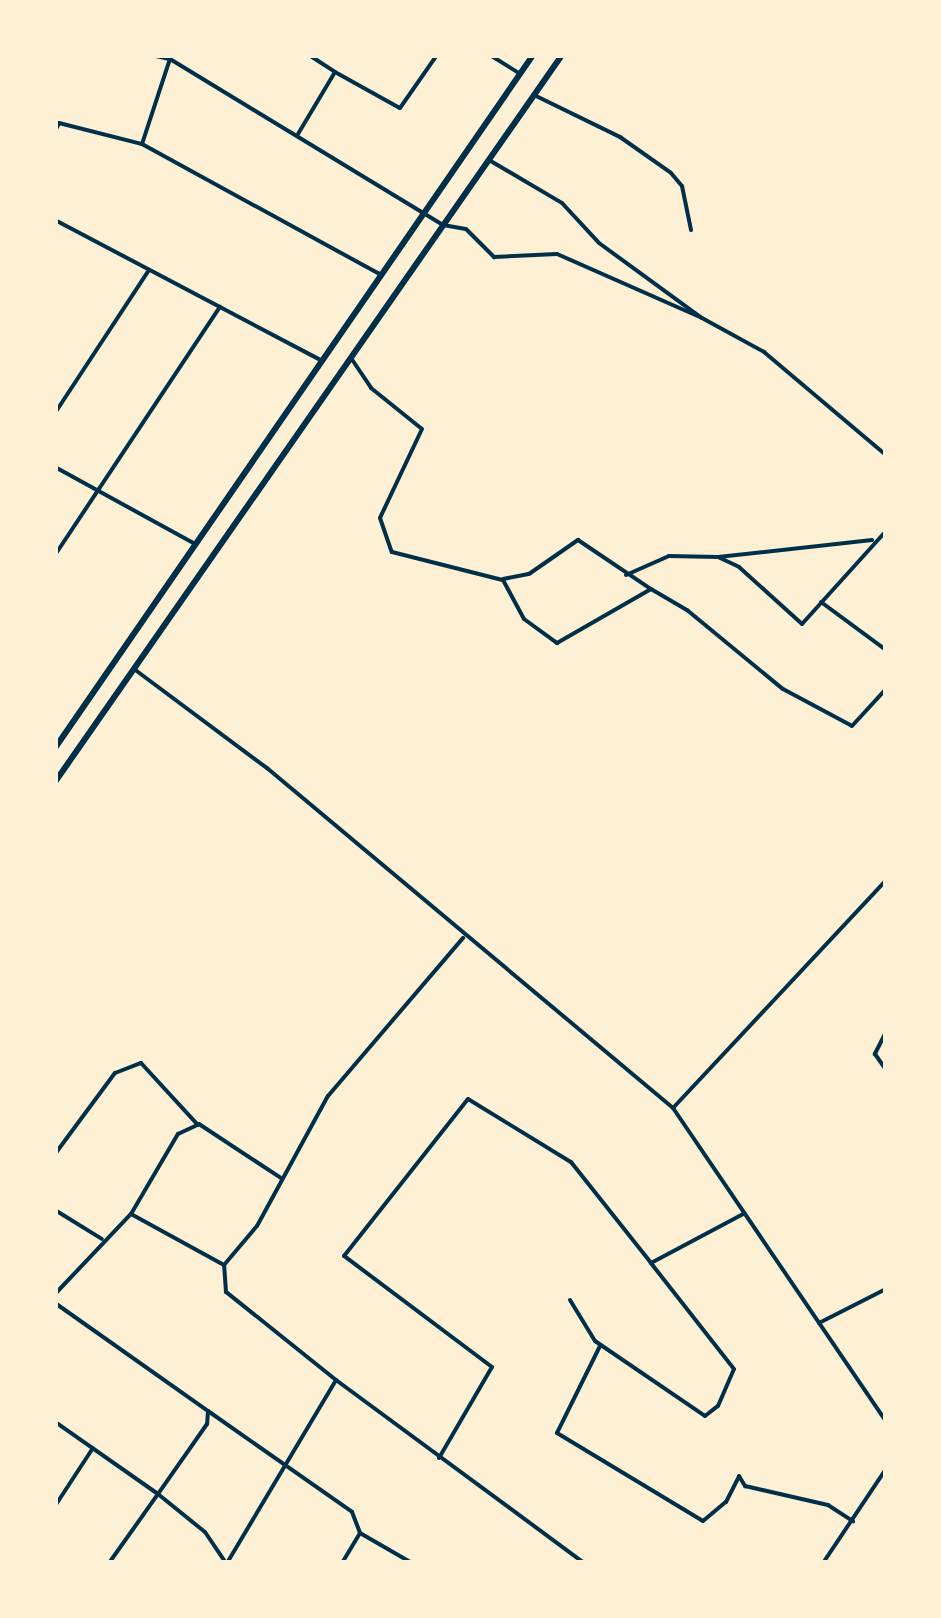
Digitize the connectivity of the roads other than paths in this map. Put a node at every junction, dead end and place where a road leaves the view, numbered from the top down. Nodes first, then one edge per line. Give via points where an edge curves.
1 (151, 55) edge
2 (309, 55) edge
3 (436, 55) edge
4 (490, 55) edge
5 (533, 55) edge
6 (562, 55) edge
7 (170, 59) junction
8 (336, 72) junction
9 (520, 74) junction
10 (534, 95) junction
11 (55, 131) edge
12 (298, 135) junction
13 (142, 144) junction
14 (489, 160) junction
15 (425, 212) junction
16 (55, 220) edge
17 (444, 225) junction
18 (691, 230) dead end
19 (149, 270) junction
20 (381, 275) junction
21 (220, 307) junction
22 (702, 318) junction
23 (351, 358) junction
24 (322, 360) junction
25 (56, 408) edge
26 (886, 455) edge
27 (55, 466) edge
28 (100, 491) junction
29 (886, 531) edge
30 (874, 540) junction
31 (196, 544) junction
32 (55, 555) edge
33 (718, 557) junction
34 (626, 575) junction
35 (502, 580) junction
36 (650, 589) junction
37 (820, 602) junction
38 (886, 650) edge
39 (134, 669) junction
40 (886, 689) edge
41 (55, 748) edge
42 (55, 782) edge
43 (886, 880) edge
44 (464, 936) junction
45 (886, 1032) edge
46 (886, 1070) edge
47 (673, 1108) junction
48 (198, 1125) junction
49 (55, 1154) edge
50 (280, 1178) junction
51 (55, 1210) edge
52 (745, 1213) junction
53 (131, 1214) junction
54 (102, 1238) junction
55 (651, 1263) junction
56 (224, 1265) junction
57 (886, 1289) edge
58 (55, 1294) edge
59 (570, 1300) dead end
60 (55, 1304) edge
61 (818, 1324) junction
62 (600, 1345) junction
63 (336, 1380) junction
64 (208, 1411) junction
65 (886, 1421) edge
66 (55, 1422) edge
67 (93, 1448) junction
68 (438, 1458) junction
69 (285, 1463) junction
70 (886, 1468) edge
71 (158, 1494) junction
72 (55, 1504) edge
73 (853, 1521) junction
74 (360, 1533) junction
75 (109, 1563) edge
76 (226, 1563) edge
77 (342, 1563) edge
78 (412, 1563) edge
79 (584, 1563) edge
80 (823, 1563) edge

1 - 7 street
2 - 8 street
3 - 8 street via 400,108
4 - 9 street
5 - 9 main road
6 - 10 main road
7 - 12 street
7 - 13 street
8 - 12 street
9 - 15 main road
10 - 14 main road
10 - 18 street via 620,136 671,173 682,186
11 - 13 street via 59,123
12 - 15 street
13 - 20 street
14 - 17 main road
14 - 22 street via 562,203 599,243
15 - 17 street
15 - 20 main road
16 - 19 street
17 - 22 street via 466,229 494,257 558,254
17 - 23 main road
19 - 21 street
19 - 25 street
20 - 24 main road
21 - 24 street
21 - 28 street
22 - 26 street via 764,352
23 - 35 street via 371,388 422,430 380,518 392,552
23 - 39 main road
24 - 31 main road
27 - 28 street
28 - 31 street
28 - 32 street
29 - 30 street
30 - 33 street
30 - 37 street
31 - 41 main road
33 - 34 street via 669,556
33 - 37 street via 740,567 802,624
34 - 35 street via 578,540 529,574
34 - 36 street
35 - 36 street via 524,619 557,643
36 - 40 street via 687,610 783,689 852,726
37 - 38 street
39 - 42 main road
39 - 44 street via 267,768
43 - 47 street
44 - 47 street
44 - 50 street via 328,1096
45 - 46 street via 874,1054
47 - 52 street
48 - 49 street via 141,1063 115,1072
48 - 50 street
48 - 53 street via 178,1134
50 - 56 street via 256,1226
51 - 54 street
52 - 55 street
52 - 61 street
53 - 54 street
53 - 56 street
54 - 58 street
55 - 62 street via 734,1369 718,1406 705,1416
55 - 68 street via 571,1162 468,1099 344,1256 492,1367
56 - 63 street via 226,1292
57 - 61 street
59 - 62 street
60 - 64 street
61 - 65 street
62 - 73 street via 557,1433 703,1521 726,1502 739,1476 745,1486 828,1504
63 - 68 street
63 - 69 street
64 - 69 street
64 - 71 street via 208,1424
66 - 67 street
67 - 71 street
67 - 72 street
68 - 79 street
69 - 74 street via 352,1512
69 - 76 street
70 - 73 street
71 - 75 street
71 - 76 street via 206,1532
73 - 80 street
74 - 77 street
74 - 78 street

